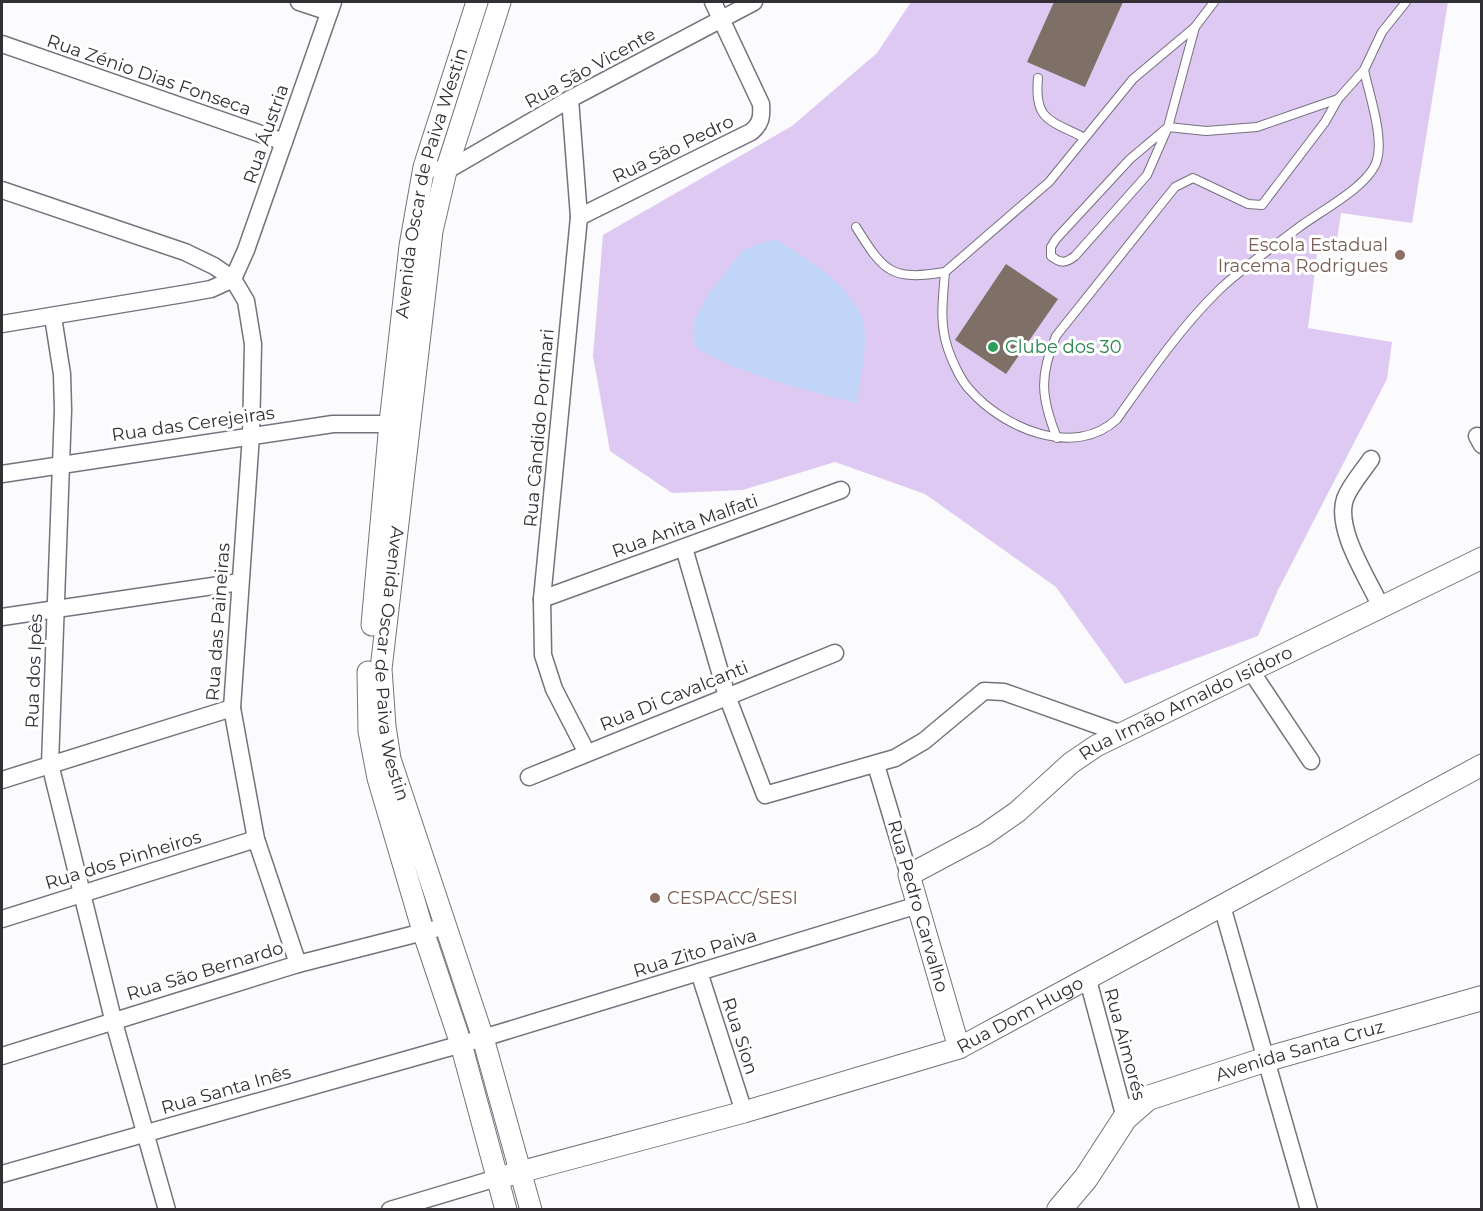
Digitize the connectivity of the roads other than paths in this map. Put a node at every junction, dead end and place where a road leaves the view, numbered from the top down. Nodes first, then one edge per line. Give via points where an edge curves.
1 (299, 2) edge
2 (477, 2) edge
3 (500, 2) edge
4 (713, 2) edge
5 (754, 2) edge
6 (1214, 2) edge
7 (1406, 2) edge
8 (331, 7) edge
9 (721, 18) junction
10 (1195, 27) junction
11 (2, 44) edge
12 (1364, 70) junction
13 (1038, 78) dead end
14 (570, 99) junction
15 (1338, 99) junction
16 (1168, 127) junction
17 (1083, 137) junction
18 (284, 142) junction
19 (424, 167) junction
20 (446, 171) junction
21 (2, 190) edge
22 (579, 218) junction
23 (856, 227) dead end
24 (945, 272) junction
25 (233, 279) junction
26 (53, 317) junction
27 (2, 324) edge
28 (400, 424) junction
29 (251, 435) junction
30 (1057, 438) junction
31 (1371, 459) dead end
32 (62, 463) junction
33 (2, 474) edge
34 (841, 490) dead end
35 (684, 548) junction
36 (1482, 558) edge
37 (240, 582) junction
38 (542, 599) junction
39 (1380, 605) junction
40 (57, 609) junction
41 (2, 617) edge
42 (835, 653) dead end
43 (375, 669) junction
44 (1251, 670) junction
45 (727, 696) junction
46 (232, 708) junction
47 (1122, 734) junction
48 (586, 751) junction
49 (1311, 761) dead end
50 (50, 764) junction
51 (876, 765) junction
52 (1481, 768) edge
53 (529, 777) dead end
54 (2, 780) edge
55 (256, 839) junction
56 (909, 875) junction
57 (81, 893) junction
58 (918, 905) junction
59 (1222, 906) junction
60 (2, 920) edge
61 (445, 927) junction
62 (423, 932) junction
63 (298, 963) junction
64 (699, 972) junction
65 (1088, 980) junction
66 (1482, 998) edge
67 (113, 1019) junction
68 (483, 1038) junction
69 (461, 1044) junction
70 (959, 1048) junction
71 (2, 1056) edge
72 (1264, 1060) junction
73 (744, 1112) junction
74 (1125, 1118) junction
75 (146, 1132) junction
76 (522, 1172) junction
77 (2, 1174) edge
78 (497, 1178) junction
79 (167, 1209) edge
80 (390, 1209) edge
81 (507, 1209) edge
82 (531, 1209) edge
83 (1059, 1209) edge
84 (1309, 1209) edge

1 - 8 street
2 - 19 street, Avenida Oscar de Paiva Westin
3 - 20 street, Avenida Oscar de Paiva Westin
4 - 9 street, Rua São Pedro
5 - 9 street, Rua São Vicente
6 - 10 lane
7 - 12 lane via 1382,32
8 - 18 street, Rua Áustria
9 - 14 street, Rua São Vicente
9 - 22 street, Rua São Pedro via 761,104 759,126
10 - 16 lane
10 - 17 lane via 1133,79
11 - 18 street, Rua Zénio Dias Fonseca
12 - 15 lane
12 - 30 lane via 1379,139 1378,159 1372,171 1220,290 1168,348 1107,428 1090,435
13 - 17 lane via 1036,100 1040,110 1050,120
14 - 20 street, Rua São Vicente
14 - 22 street, Rua Cândido Portinari
15 - 16 lane via 1257,127 1206,131
15 - 30 lane via 1262,205 1248,204 1193,178 1175,187 1056,336 1046,360 1042,394
16 - 16 lane via 1147,175 1075,256 1067,262 1051,256 1050,247 1071,223 1130,159
17 - 24 lane via 1049,182
18 - 25 street, Rua Áustria
19 - 20 street
19 - 28 street, Avenida Oscar de Paiva Westin via 410,246
20 - 28 street, Avenida Oscar de Paiva Westin via 432,231
21 - 25 street via 184,252
22 - 38 street, Rua Cândido Portinari
23 - 24 lane via 876,260 898,275
24 - 30 lane via 941,315 948,350 969,390 1013,425
25 - 26 street via 211,289
25 - 29 street, Rua das Paineiras via 246,301 252,323
26 - 27 street
26 - 32 street, Rua dos Ipês via 62,374
28 - 29 street, Rua das Cerejeiras via 333,424
28 - 43 street, Avenida Oscar de Paiva Westin
29 - 32 street, Rua das Cerejeiras
29 - 37 street, Rua das Paineiras
31 - 39 street via 1346,496 1342,510 1349,540
32 - 33 street, Rua das Cerejeiras
32 - 40 street, Rua dos Ipês
34 - 35 street, Rua Anita Malfati
35 - 38 street, Rua Anita Malfati
35 - 45 street
36 - 39 street, Rua Irmão Arnaldo Isidoro
37 - 40 street
37 - 46 street, Rua das Paineiras
38 - 48 street, Rua Cândido Portinari via 543,655 554,689
39 - 44 street, Rua Irmão Arnaldo Isidoro
40 - 41 street
40 - 50 street, Rua dos Ipês
42 - 45 street, Rua Di Cavalcanti
43 - 61 street, Avenida Oscar de Paiva Westin via 390,759
43 - 62 street, Avenida Oscar de Paiva Westin via 369,731 378,778
44 - 47 street, Rua Irmão Arnaldo Isidoro
44 - 49 street
45 - 48 street, Rua Di Cavalcanti
45 - 51 street via 765,795
46 - 50 street
46 - 55 street, Rua das Paineiras
47 - 51 street via 1004,692 984,692 924,741
47 - 56 street, Rua Irmão Arnaldo Isidoro via 1071,763 1017,812 984,835
48 - 53 street, Rua Di Cavalcanti
50 - 54 street
50 - 57 street, Rua dos Ipês
51 - 56 street, Rua Pedro Carvalho
52 - 59 street, Rua Dom Hugo
55 - 57 street, Rua dos Pinheiros
55 - 63 street, Rua das Paineiras
56 - 58 street, Rua Pedro Carvalho
57 - 60 street, Rua dos Pinheiros
57 - 67 street, Rua dos Ipês
58 - 64 street, Rua Zito Paiva
58 - 70 street, Rua Pedro Carvalho
59 - 65 street, Rua Dom Hugo
59 - 72 street
61 - 62 street, Rua São Bernardo
61 - 68 street, Avenida Oscar de Paiva Westin
62 - 63 street, Rua São Bernardo
62 - 69 street, Avenida Oscar de Paiva Westin
63 - 67 street, Rua São Bernardo
64 - 68 street, Rua Zito Paiva
64 - 73 street, Rua Sion
65 - 70 street, Rua Dom Hugo
65 - 74 street, Rua Aimorés
66 - 72 main road, Avenida Santa Cruz
67 - 71 street, Rua São Bernardo
67 - 75 street, Rua dos Ipês
68 - 69 street, Rua Zito Paiva
68 - 76 street, Avenida Oscar de Paiva Westin
69 - 75 street, Rua Santa Inês
69 - 78 street, Avenida Oscar de Paiva Westin
70 - 73 street, Rua Dom Hugo
72 - 74 main road, Avenida Santa Cruz via 1169,1089 1148,1098
72 - 84 street
73 - 76 street, Rua Dom Hugo
74 - 83 main road, Avenida Santa Cruz via 1086,1178
75 - 77 street, Rua Santa Inês
75 - 79 street, Rua dos Ipês
76 - 78 street, Rua Dom Hugo
76 - 82 street, Avenida Oscar de Paiva Westin
78 - 80 street
78 - 81 street, Avenida Oscar de Paiva Westin

